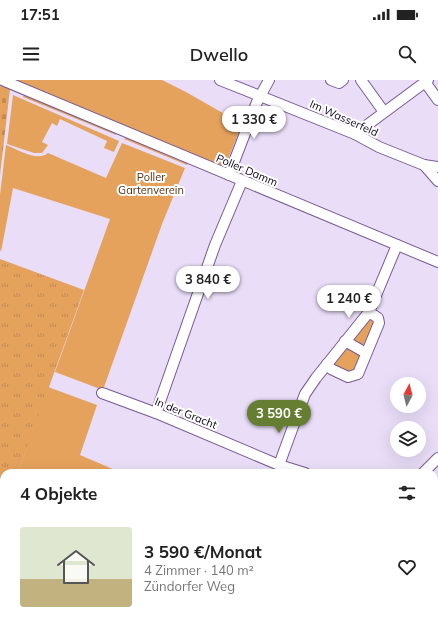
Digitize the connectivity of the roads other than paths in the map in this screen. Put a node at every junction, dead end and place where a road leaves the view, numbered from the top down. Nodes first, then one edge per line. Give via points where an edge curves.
1 (2, 80) edge
2 (220, 80) edge
3 (268, 80) edge
4 (332, 80) edge
5 (343, 80) edge
6 (361, 80) edge
7 (422, 82) edge
8 (261, 96) junction
9 (438, 100) edge
10 (384, 112) junction
11 (355, 134) junction
12 (424, 165) junction
13 (438, 167) edge
14 (229, 175) junction
15 (242, 181) junction
16 (438, 181) edge
17 (398, 245) junction
18 (438, 262) edge
19 (369, 312) junction
20 (345, 341) junction
21 (366, 353) junction
22 (327, 364) junction
23 (102, 393) dead end
24 (156, 413) junction
25 (438, 458) edge
26 (279, 465) junction
27 (292, 469) edge
28 (426, 469) edge

1 - 14 street, Poller Damm
2 - 8 street, Im Wasserfeld
3 - 8 street
4 - 5 street via 339,83
6 - 10 street
7 - 9 street
7 - 10 street
8 - 11 street, Im Wasserfeld
8 - 14 street
10 - 11 street
11 - 12 street, Im Wasserfeld via 379,147
12 - 13 street, Im Wasserfeld
12 - 16 street
14 - 15 street, Poller Damm
15 - 17 street, Poller Damm
15 - 24 street via 215,245
17 - 18 street, Poller Damm
17 - 19 street
19 - 20 street
19 - 21 street via 378,318 380,323
20 - 21 street
20 - 22 street
21 - 22 street via 358,374 348,377
22 - 26 street via 306,394
23 - 24 street, In der Gracht
24 - 26 street, In der Gracht
25 - 28 street
26 - 27 street, In der Gracht

